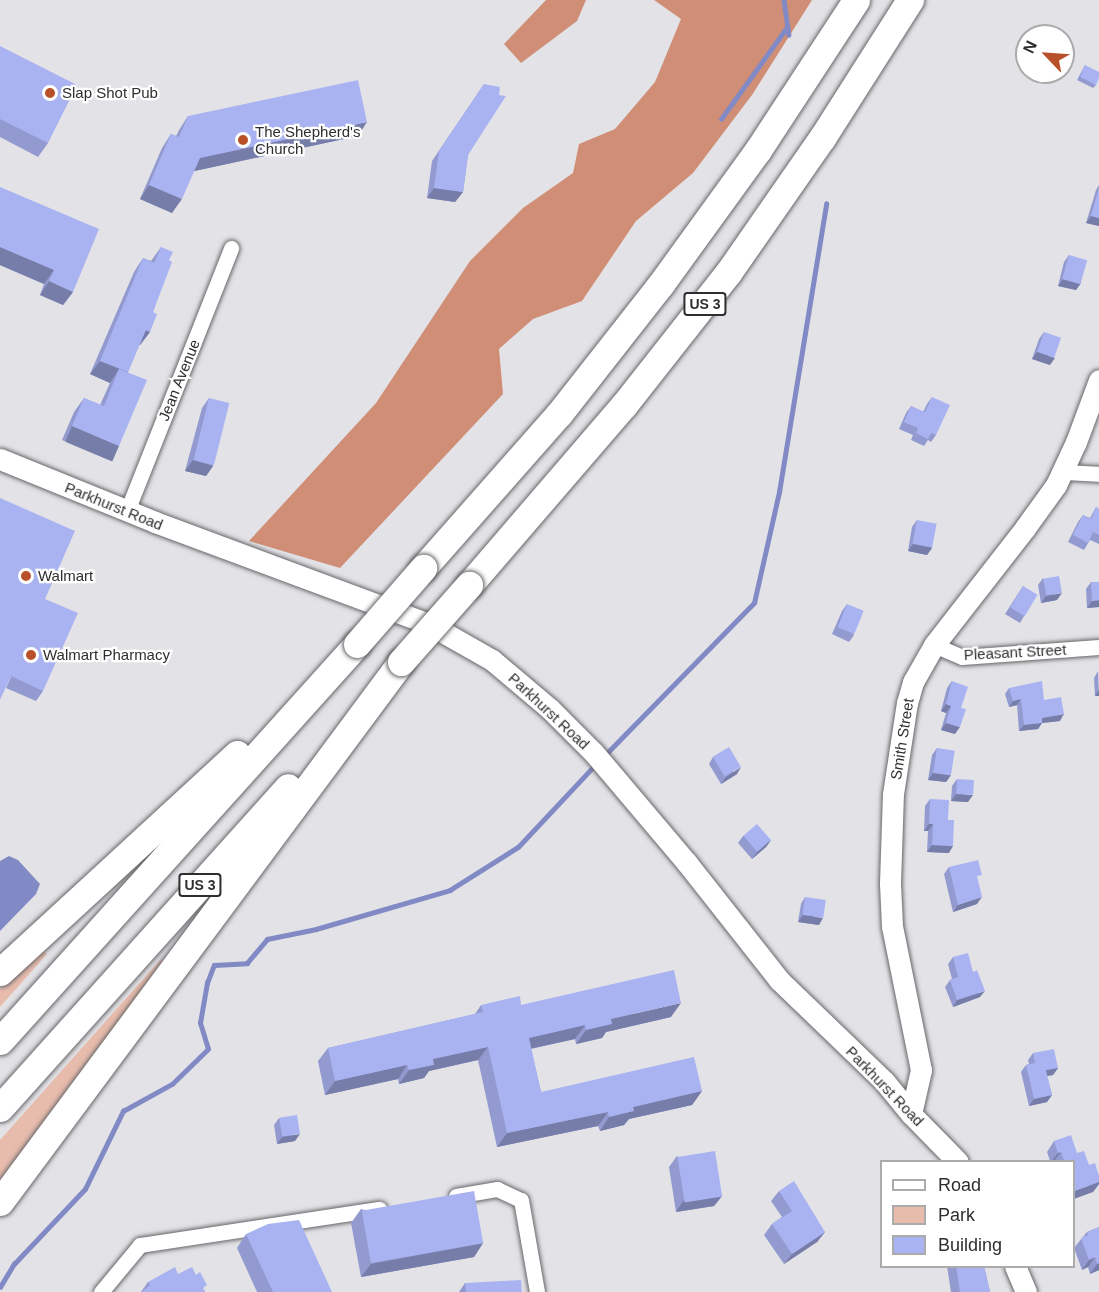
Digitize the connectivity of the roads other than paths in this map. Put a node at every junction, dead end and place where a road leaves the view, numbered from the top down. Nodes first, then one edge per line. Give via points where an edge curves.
1 (856, 0) edge
2 (909, 0) edge
3 (231, 248) dead end
4 (1099, 380) edge
5 (0, 459) edge
6 (1063, 472) junction
7 (1099, 474) edge
8 (127, 511) junction
9 (357, 644) junction
10 (934, 645) junction
11 (1099, 647) edge
12 (401, 662) junction
13 (0, 972) edge
14 (0, 1041) edge
15 (0, 1107) edge
16 (911, 1114) junction
17 (957, 1160) edge
18 (442, 1198) edge
19 (0, 1202) edge
20 (398, 1206) edge
21 (1016, 1268) edge
22 (101, 1292) edge
23 (537, 1292) edge
24 (1026, 1292) edge

1 - 9 highway, US 3, bridge via 758,150 662,284 559,414
2 - 12 highway, US 3, bridge via 816,147 701,309 561,482
3 - 8 street, Jean Avenue
4 - 6 street, Smith Street
5 - 8 street, Parkhurst Road
6 - 7 street
6 - 10 street, Smith Street via 1025,528
8 - 16 street, Parkhurst Road via 448,633 519,681 624,786 779,980 884,1081
9 - 13 highway
9 - 14 highway, US 3
10 - 11 street, Pleasant Street via 962,657
10 - 16 street, Smith Street via 917,673 907,703 893,794 890,848 892,926 921,1070
12 - 15 highway, US 3
12 - 19 highway
16 - 17 street, Parkhurst Road
18 - 23 street via 497,1189 521,1200
20 - 22 street via 140,1245
21 - 24 street

